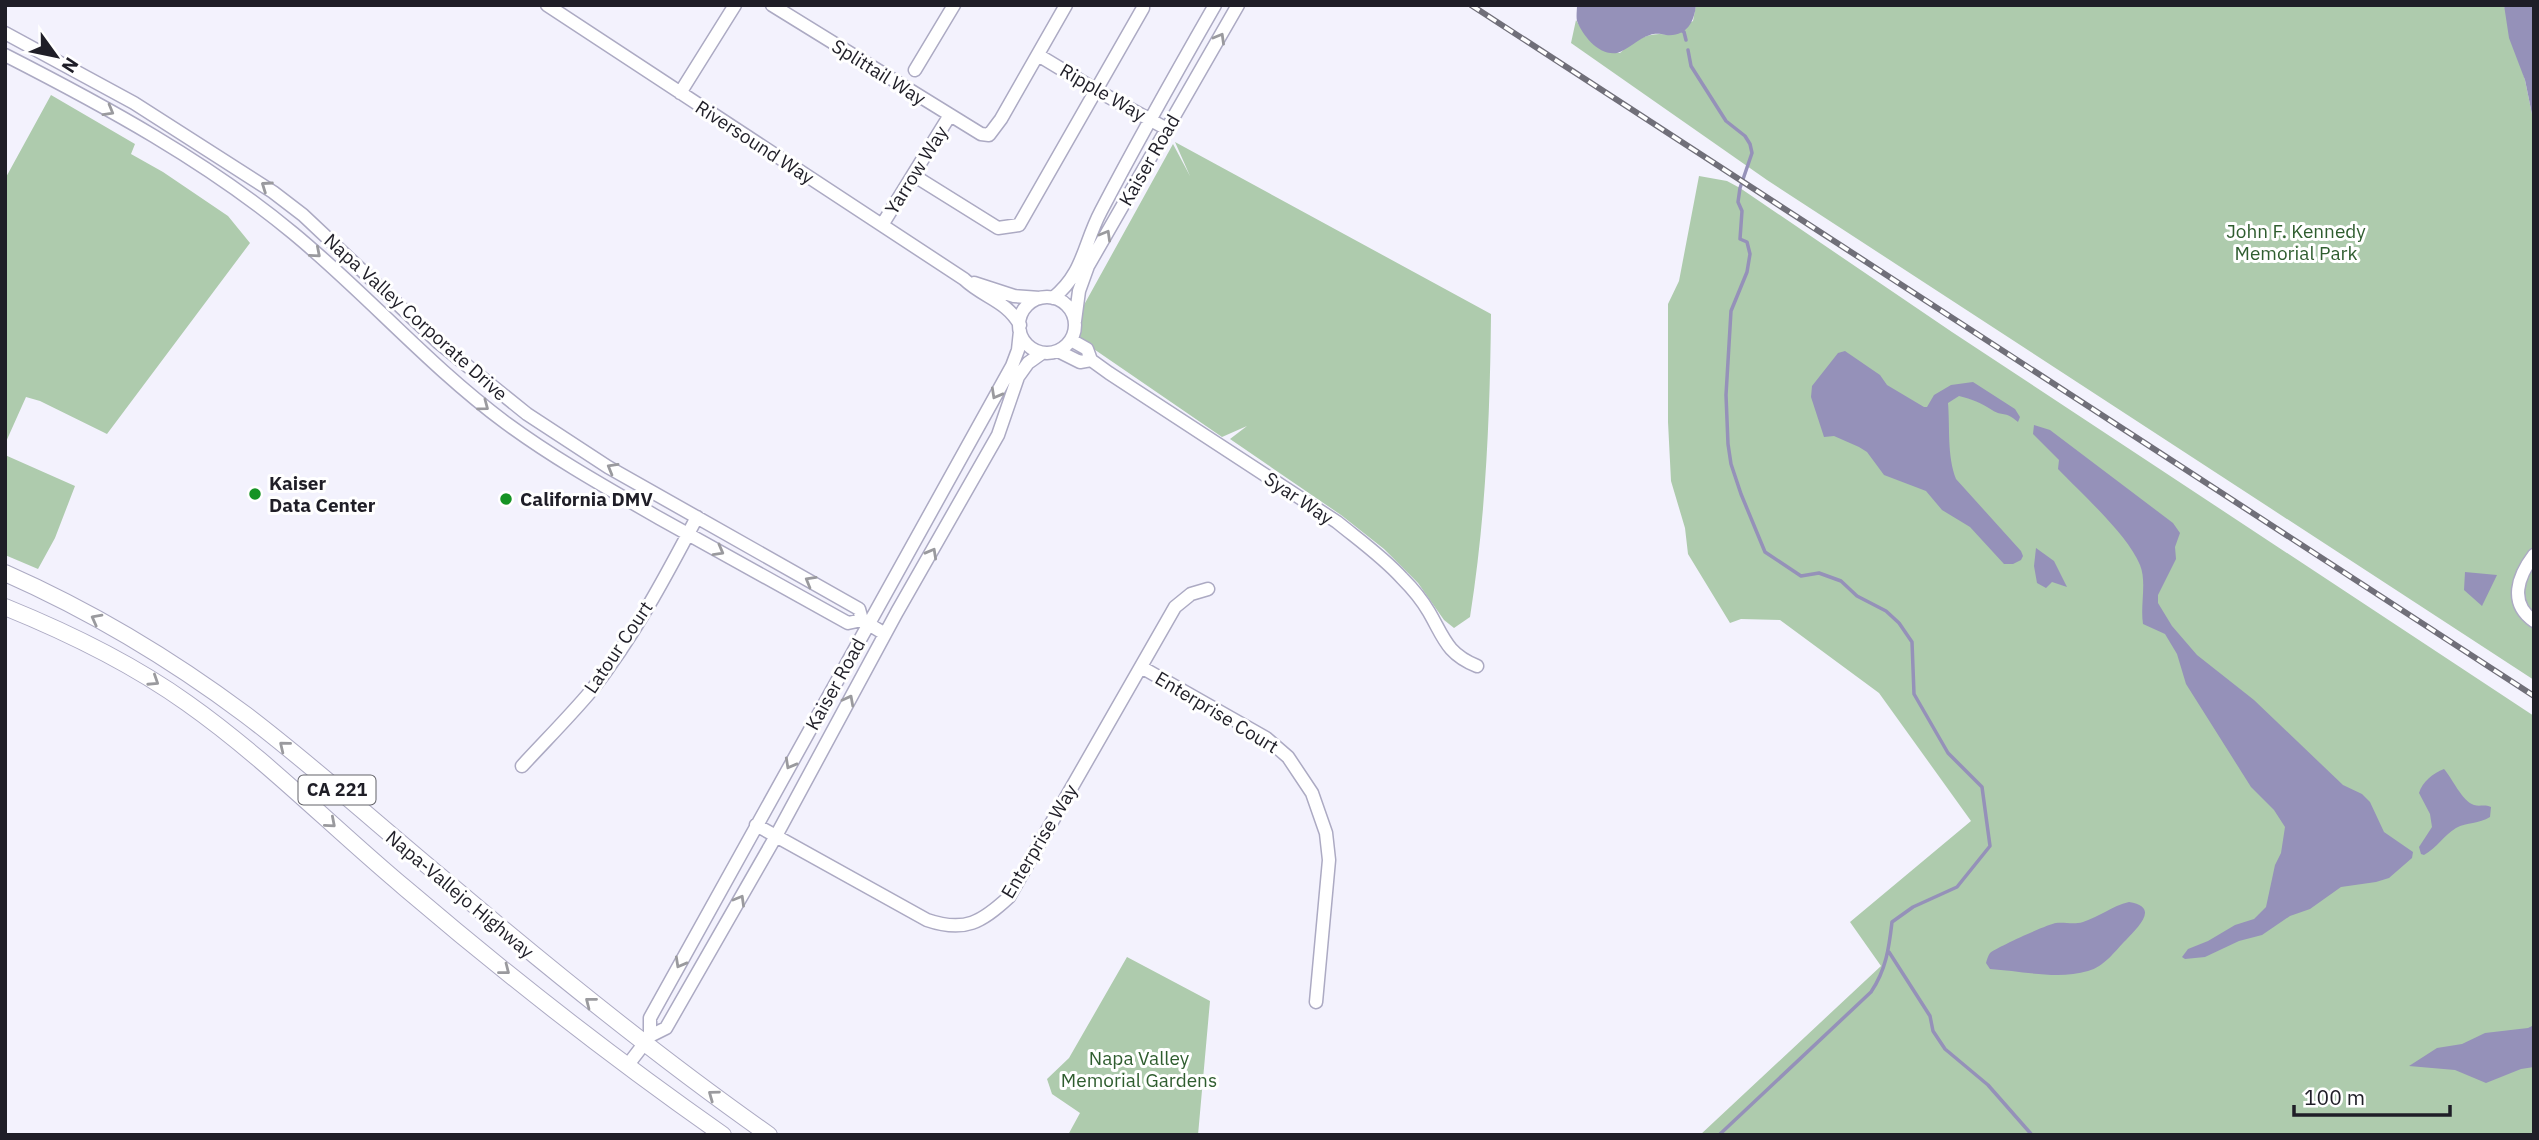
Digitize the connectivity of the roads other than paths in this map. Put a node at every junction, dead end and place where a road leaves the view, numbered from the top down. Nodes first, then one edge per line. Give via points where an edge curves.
1 (547, 5) edge
2 (735, 5) edge
3 (772, 5) edge
4 (954, 5) edge
5 (1066, 5) edge
6 (1215, 5) edge
7 (1238, 5) edge
8 (1143, 8) dead end
9 (791, 10) edge
10 (5, 33) edge
11 (5, 55) edge
12 (1038, 55) junction
13 (915, 70) dead end
14 (1096, 90) junction
15 (680, 93) junction
16 (950, 115) junction
17 (1150, 119) junction
18 (1167, 129) junction
19 (913, 175) junction
20 (303, 215) junction
21 (881, 225) junction
22 (291, 231) junction
23 (964, 279) junction
24 (1046, 298) junction
25 (1075, 321) junction
26 (1020, 328) junction
27 (1071, 340) junction
28 (1058, 351) junction
29 (1042, 353) junction
30 (1091, 360) junction
31 (697, 517) junction
32 (688, 534) junction
33 (2534, 555) edge
34 (5, 573) edge
35 (1208, 589) dead end
36 (5, 607) edge
37 (2534, 621) edge
38 (865, 622) junction
39 (885, 634) junction
40 (1477, 666) dead end
41 (1141, 667) junction
42 (522, 766) dead end
43 (756, 825) junction
44 (776, 836) junction
45 (1316, 1002) dead end
46 (647, 1040) junction
47 (627, 1066) junction
48 (723, 1135) edge
49 (769, 1135) edge

1 - 15 street, Riversound Way
2 - 15 street
3 - 9 street, Splittail Way
4 - 13 street
5 - 12 street
6 - 17 street, Kaiser Road
18 -> 7 street, Kaiser Road
8 - 14 street
9 - 16 street, Splittail Way
20 -> 10 street, Napa Valley Corporate Drive via 165,121
11 -> 22 street, Napa Valley Corporate Drive via 175,151
12 - 14 street, Ripple Way
12 - 16 street, Splittail Way via 989,135
14 - 17 street, Ripple Way
14 - 19 street via 1019,225 998,228
15 - 21 street, Riversound Way
16 - 19 street, Yarrow Way
17 - 18 street, Ripple Way
17 - 24 street, Kaiser Road via 1092,227 1074,278
25 -> 18 street, Kaiser Road via 1088,266
19 - 21 street, Yarrow Way
20 - 22 street
31 -> 20 street, Napa Valley Corporate Drive via 608,467 493,389
21 - 23 street, Riversound Way
22 -> 32 street, Napa Valley Corporate Drive via 487,408 572,468
23 - 24 street, Riversound Way via 1014,296
23 - 26 street, Riversound Way via 1003,304
24 - 25 street via 1069,308
24 - 26 street via 1026,308
25 - 27 street
26 - 29 street via 1028,345
26 -> 38 street, Kaiser Road via 1012,366
27 - 28 street
27 - 30 street, Syar Way via 1087,349
28 - 29 street
28 - 30 street, Syar Way via 1080,362
39 -> 29 street, Kaiser Road via 998,435 1018,377
30 - 40 street, Syar Way via 1337,522 1408,584 1451,651
31 - 32 street, Latour Court
38 -> 31 street, Napa Valley Corporate Drive via 859,609
32 -> 38 street, Napa Valley Corporate Drive via 848,623
32 - 42 street, Latour Court via 607,669
33 - 37 street via 2516,598
46 -> 34 main road, Napa-Vallejo Highway / CA 221 via 547,967 247,716 136,641
35 - 41 street, Enterprise Way via 1191,594 1175,607
36 -> 47 main road, Napa-Vallejo Highway / CA 221 via 104,651 188,703 456,931
38 - 39 street, Napa Valley Corporate Drive
38 -> 43 street, Kaiser Road
44 -> 39 street, Kaiser Road
41 - 44 street, Enterprise Way via 1009,897 986,918 953,926 928,920
41 - 45 street, Enterprise Court via 1266,738 1288,757 1312,793 1326,833 1329,860
43 - 44 street, Enterprise Way
43 -> 46 street, Kaiser Road via 650,1018
46 -> 44 street, Kaiser Road via 666,1028
46 - 47 street, Kaiser Road
49 -> 46 main road, Napa-Vallejo Highway / CA 221
47 - 48 main road, Napa-Vallejo Highway / CA 221

